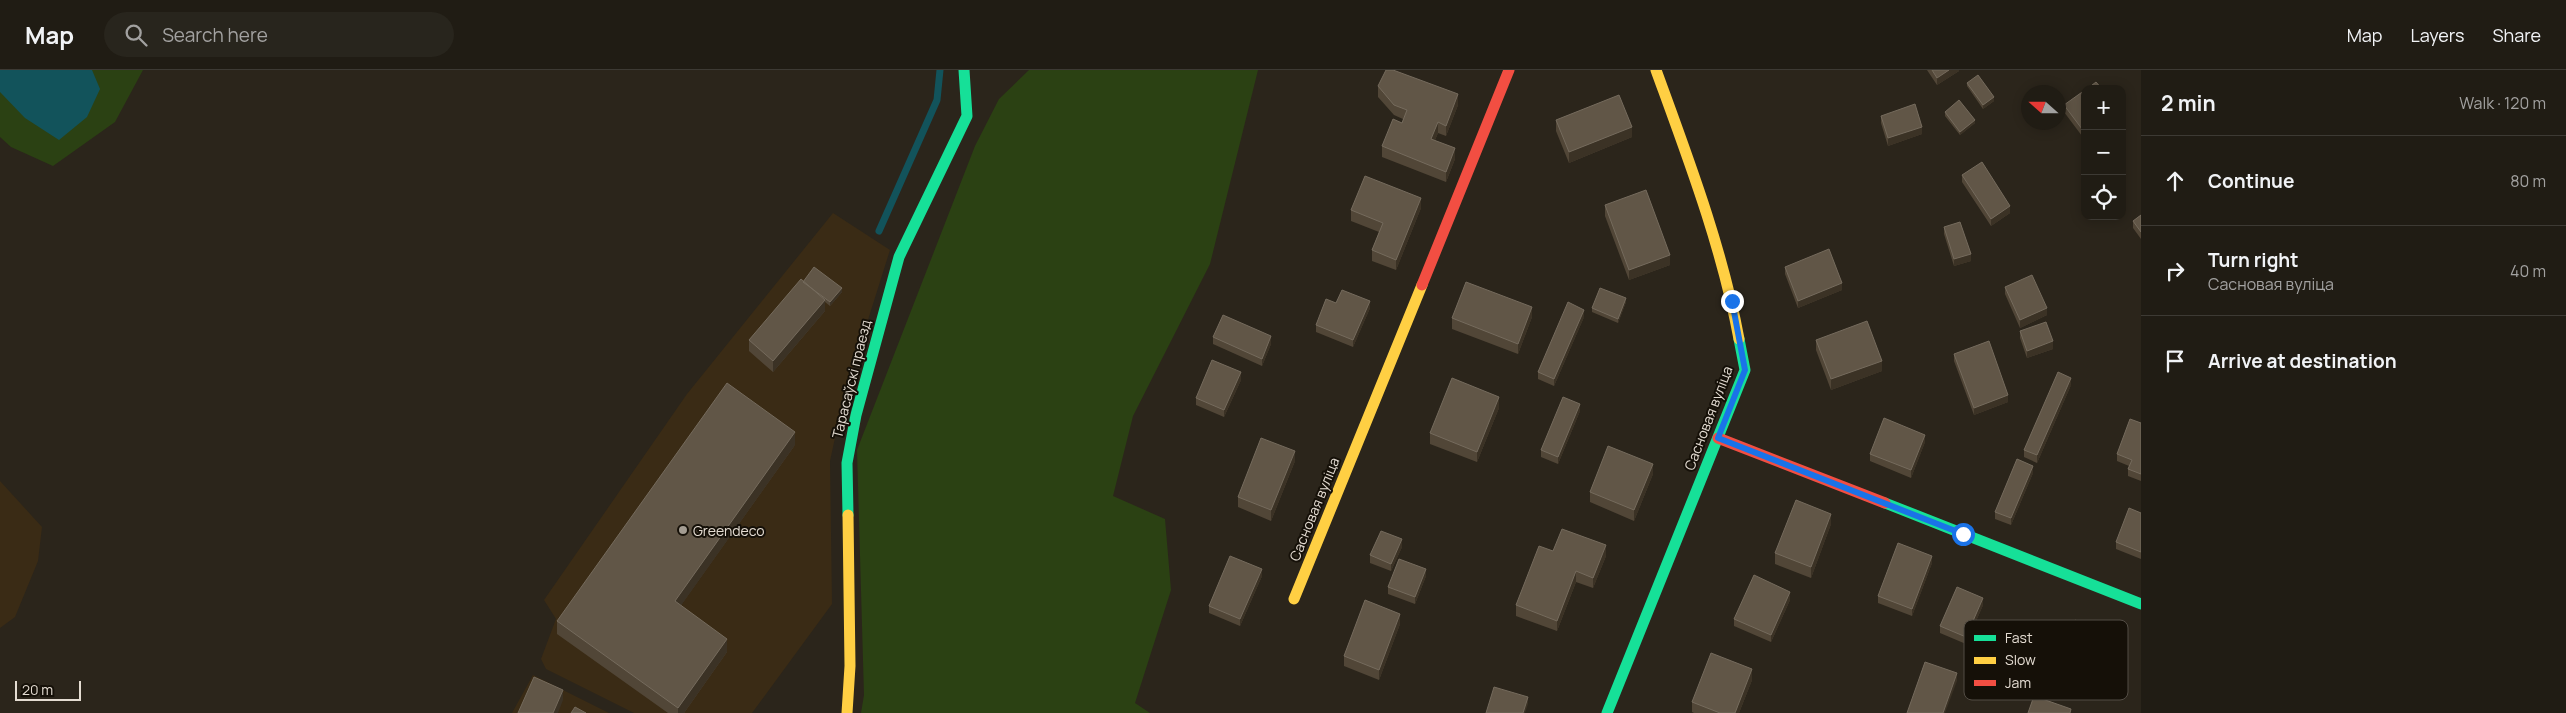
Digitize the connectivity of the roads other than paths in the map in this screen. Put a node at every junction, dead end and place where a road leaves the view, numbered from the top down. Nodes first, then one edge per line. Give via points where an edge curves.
1 (964, 70) edge
2 (1509, 70) edge
3 (1656, 70) edge
4 (1718, 438) junction
5 (1294, 598) dead end
6 (2141, 604) edge
7 (847, 713) edge
8 (1607, 713) edge

1 - 7 street, Тарасаўскі праезд via 967,116 899,257 856,415 847,462 850,666
2 - 5 street, Сасновая вуліца
3 - 4 street, Сасновая вуліца via 1702,198 1732,301 1745,370
4 - 6 street
4 - 8 street, Сасновая вуліца

